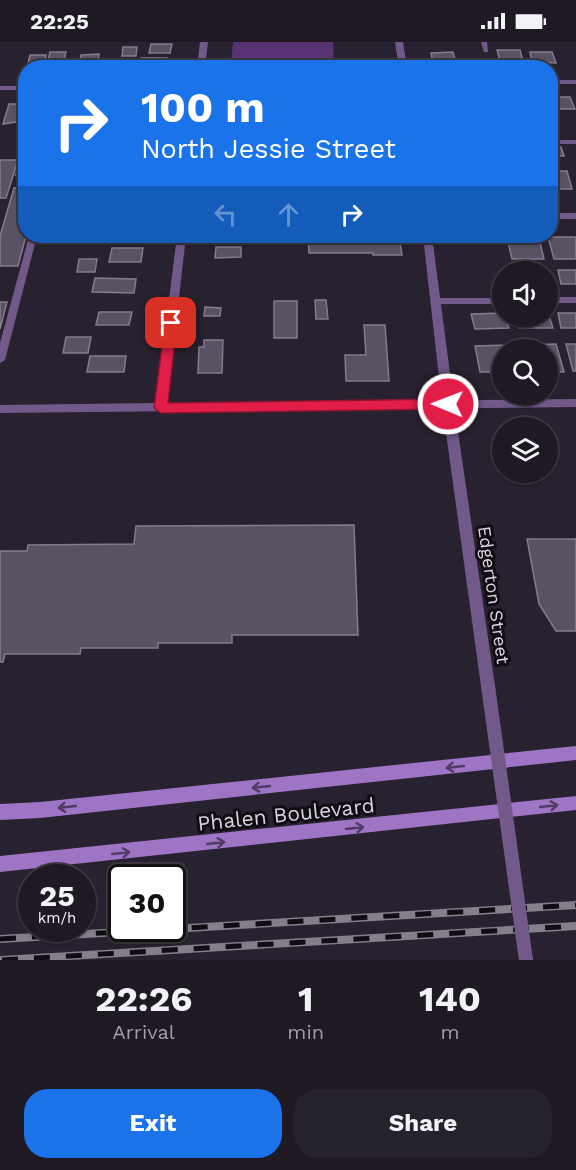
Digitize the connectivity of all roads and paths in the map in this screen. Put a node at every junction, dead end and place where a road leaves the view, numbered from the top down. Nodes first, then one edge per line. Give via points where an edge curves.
1 (204, 42) edge
2 (399, 42) edge
3 (484, 42) edge
4 (486, 51) dead end
5 (202, 60) edge
6 (402, 60) edge
7 (576, 81) edge
8 (558, 82) edge
9 (0, 88) edge
10 (18, 88) edge
11 (558, 142) edge
12 (576, 142) edge
13 (558, 216) edge
14 (576, 216) edge
15 (31, 243) edge
16 (180, 243) edge
17 (428, 243) edge
18 (558, 300) edge
19 (576, 300) edge
20 (436, 301) junction
21 (492, 301) edge
22 (0, 360) edge
23 (576, 403) edge
24 (448, 404) junction
25 (161, 408) junction
26 (0, 409) edge
27 (576, 753) edge
28 (576, 803) edge
29 (0, 812) edge
30 (0, 864) edge
31 (526, 960) edge

1 - 5 street
2 - 6 street
3 - 4 lane
7 - 8 street
9 - 10 street
11 - 12 lane
13 - 14 street
15 - 22 lane
16 - 25 street
17 - 20 street, Edgerton Street
18 - 19 lane
20 - 21 lane
20 - 24 street, Edgerton Street
23 - 24 street
24 - 25 street
24 - 31 street, Edgerton Street, bridge
25 - 26 street
27 -> 29 main road, Phalen Boulevard
30 -> 28 main road, Phalen Boulevard

